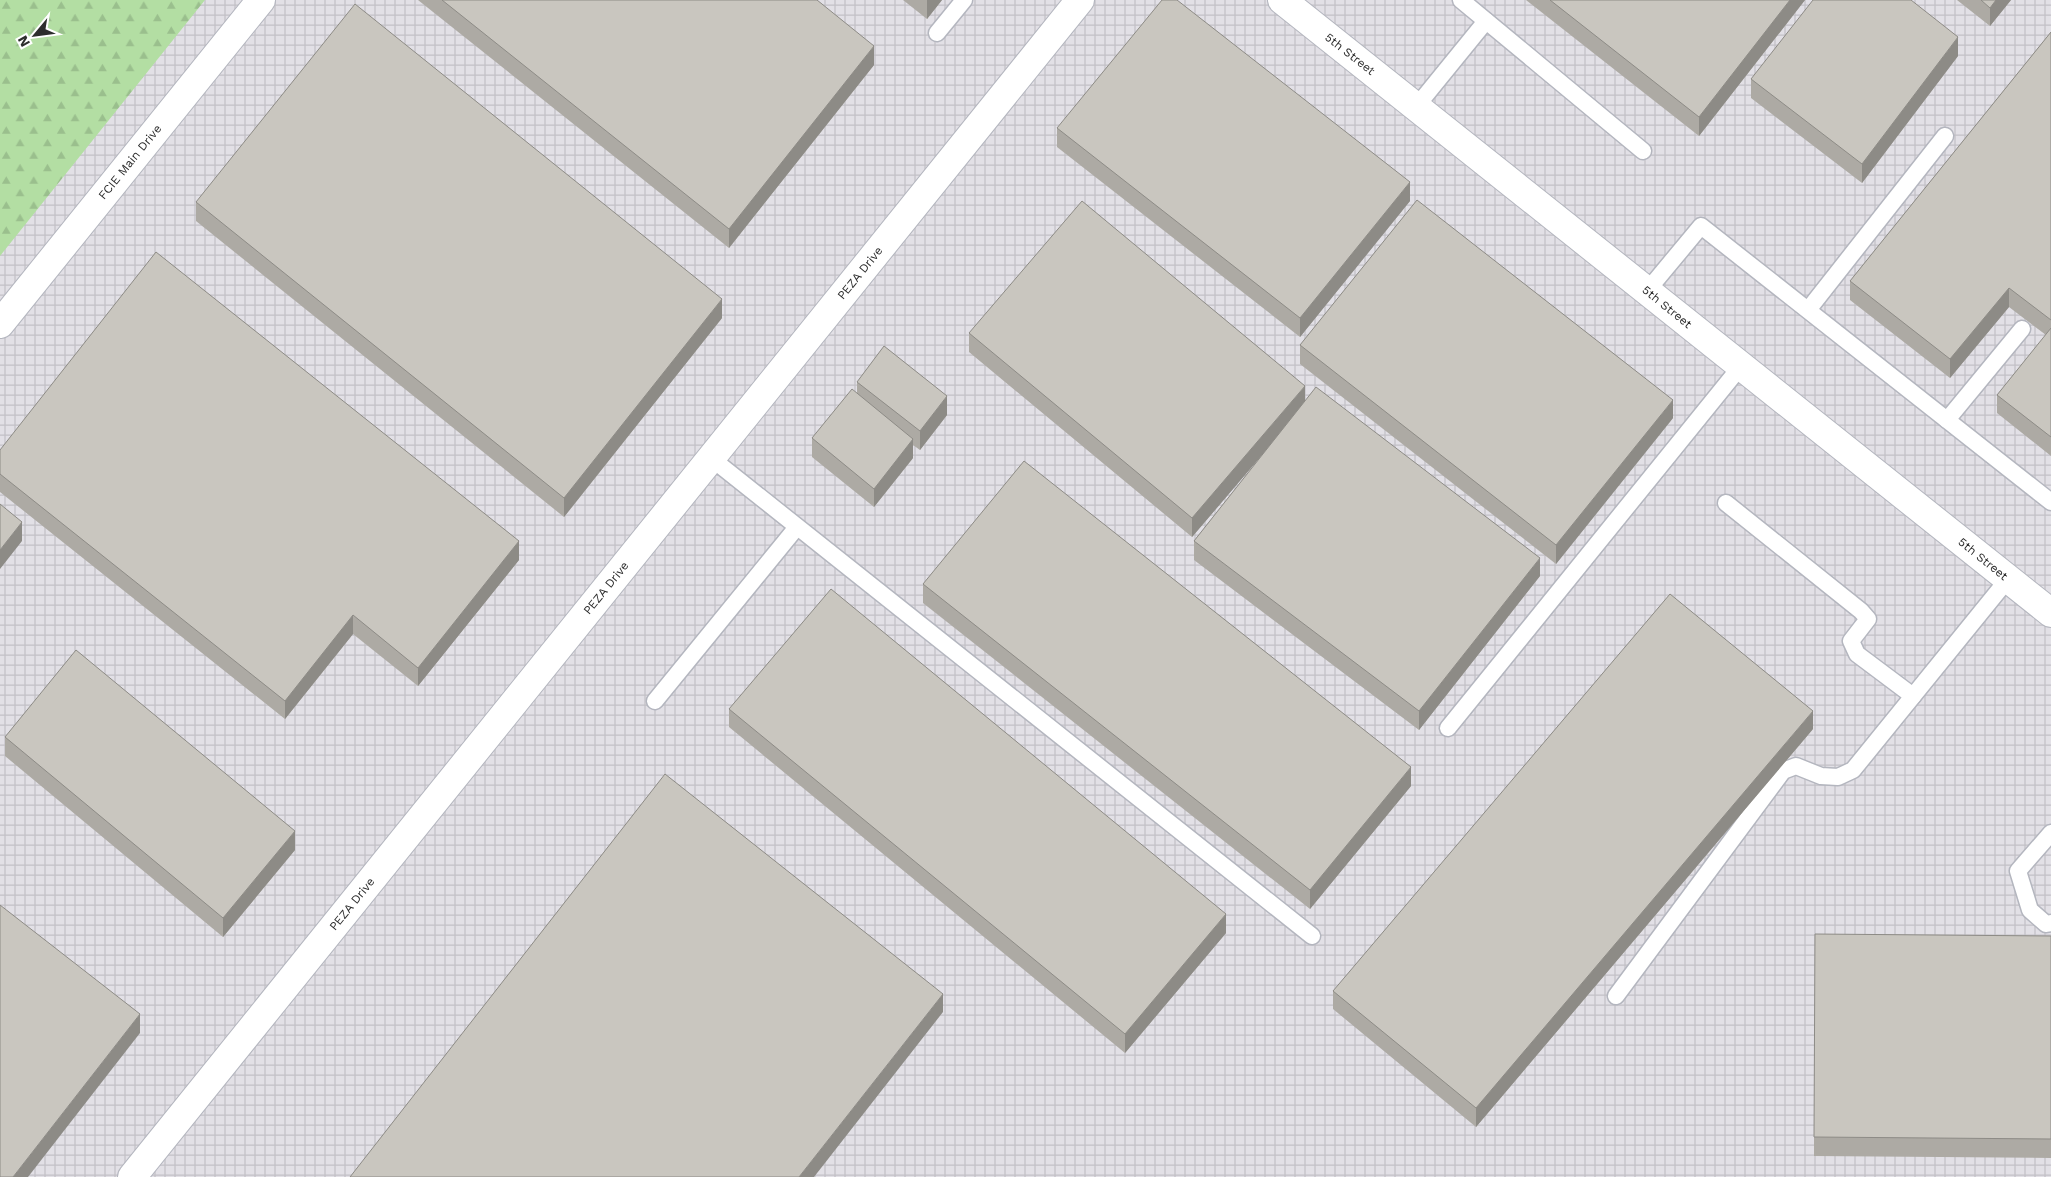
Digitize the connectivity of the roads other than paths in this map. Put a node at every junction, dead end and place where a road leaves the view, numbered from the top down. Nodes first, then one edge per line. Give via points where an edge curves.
1 (260, 0) edge
2 (964, 0) edge
3 (1080, 0) edge
4 (1282, 0) edge
5 (1461, 0) edge
6 (1486, 21) junction
7 (937, 33) dead end
8 (1416, 106) junction
9 (1945, 136) dead end
10 (1643, 151) dead end
11 (1647, 291) junction
12 (1808, 310) junction
13 (0, 324) edge
14 (2022, 329) dead end
15 (1741, 366) junction
16 (1947, 420) junction
17 (711, 458) junction
18 (2051, 502) edge
19 (1726, 503) dead end
20 (797, 526) junction
21 (2008, 579) junction
22 (2051, 613) edge
23 (1913, 696) junction
24 (655, 701) dead end
25 (1448, 728) dead end
26 (2051, 833) edge
27 (2051, 924) edge
28 (1312, 936) dead end
29 (1616, 996) dead end
30 (132, 1177) edge

1 - 13 street, FCIE Main Drive
2 - 7 lane
3 - 17 street, PEZA Drive
4 - 8 street, 5th Street
5 - 6 lane
6 - 8 lane
6 - 10 lane
8 - 11 street, 5th Street
9 - 12 lane
11 - 12 lane via 1701,226
11 - 15 street, 5th Street
12 - 16 lane
14 - 16 lane
15 - 21 street, 5th Street
15 - 25 lane
16 - 18 lane
17 - 20 lane
17 - 30 street, PEZA Drive
19 - 23 lane via 1861,611 1868,619 1851,640 1857,654
20 - 24 lane
20 - 28 lane
21 - 22 street, 5th Street
21 - 23 lane
23 - 29 lane via 1853,770 1838,777 1821,776 1796,766 1783,771
26 - 27 lane via 2018,871 2030,910 2046,924

